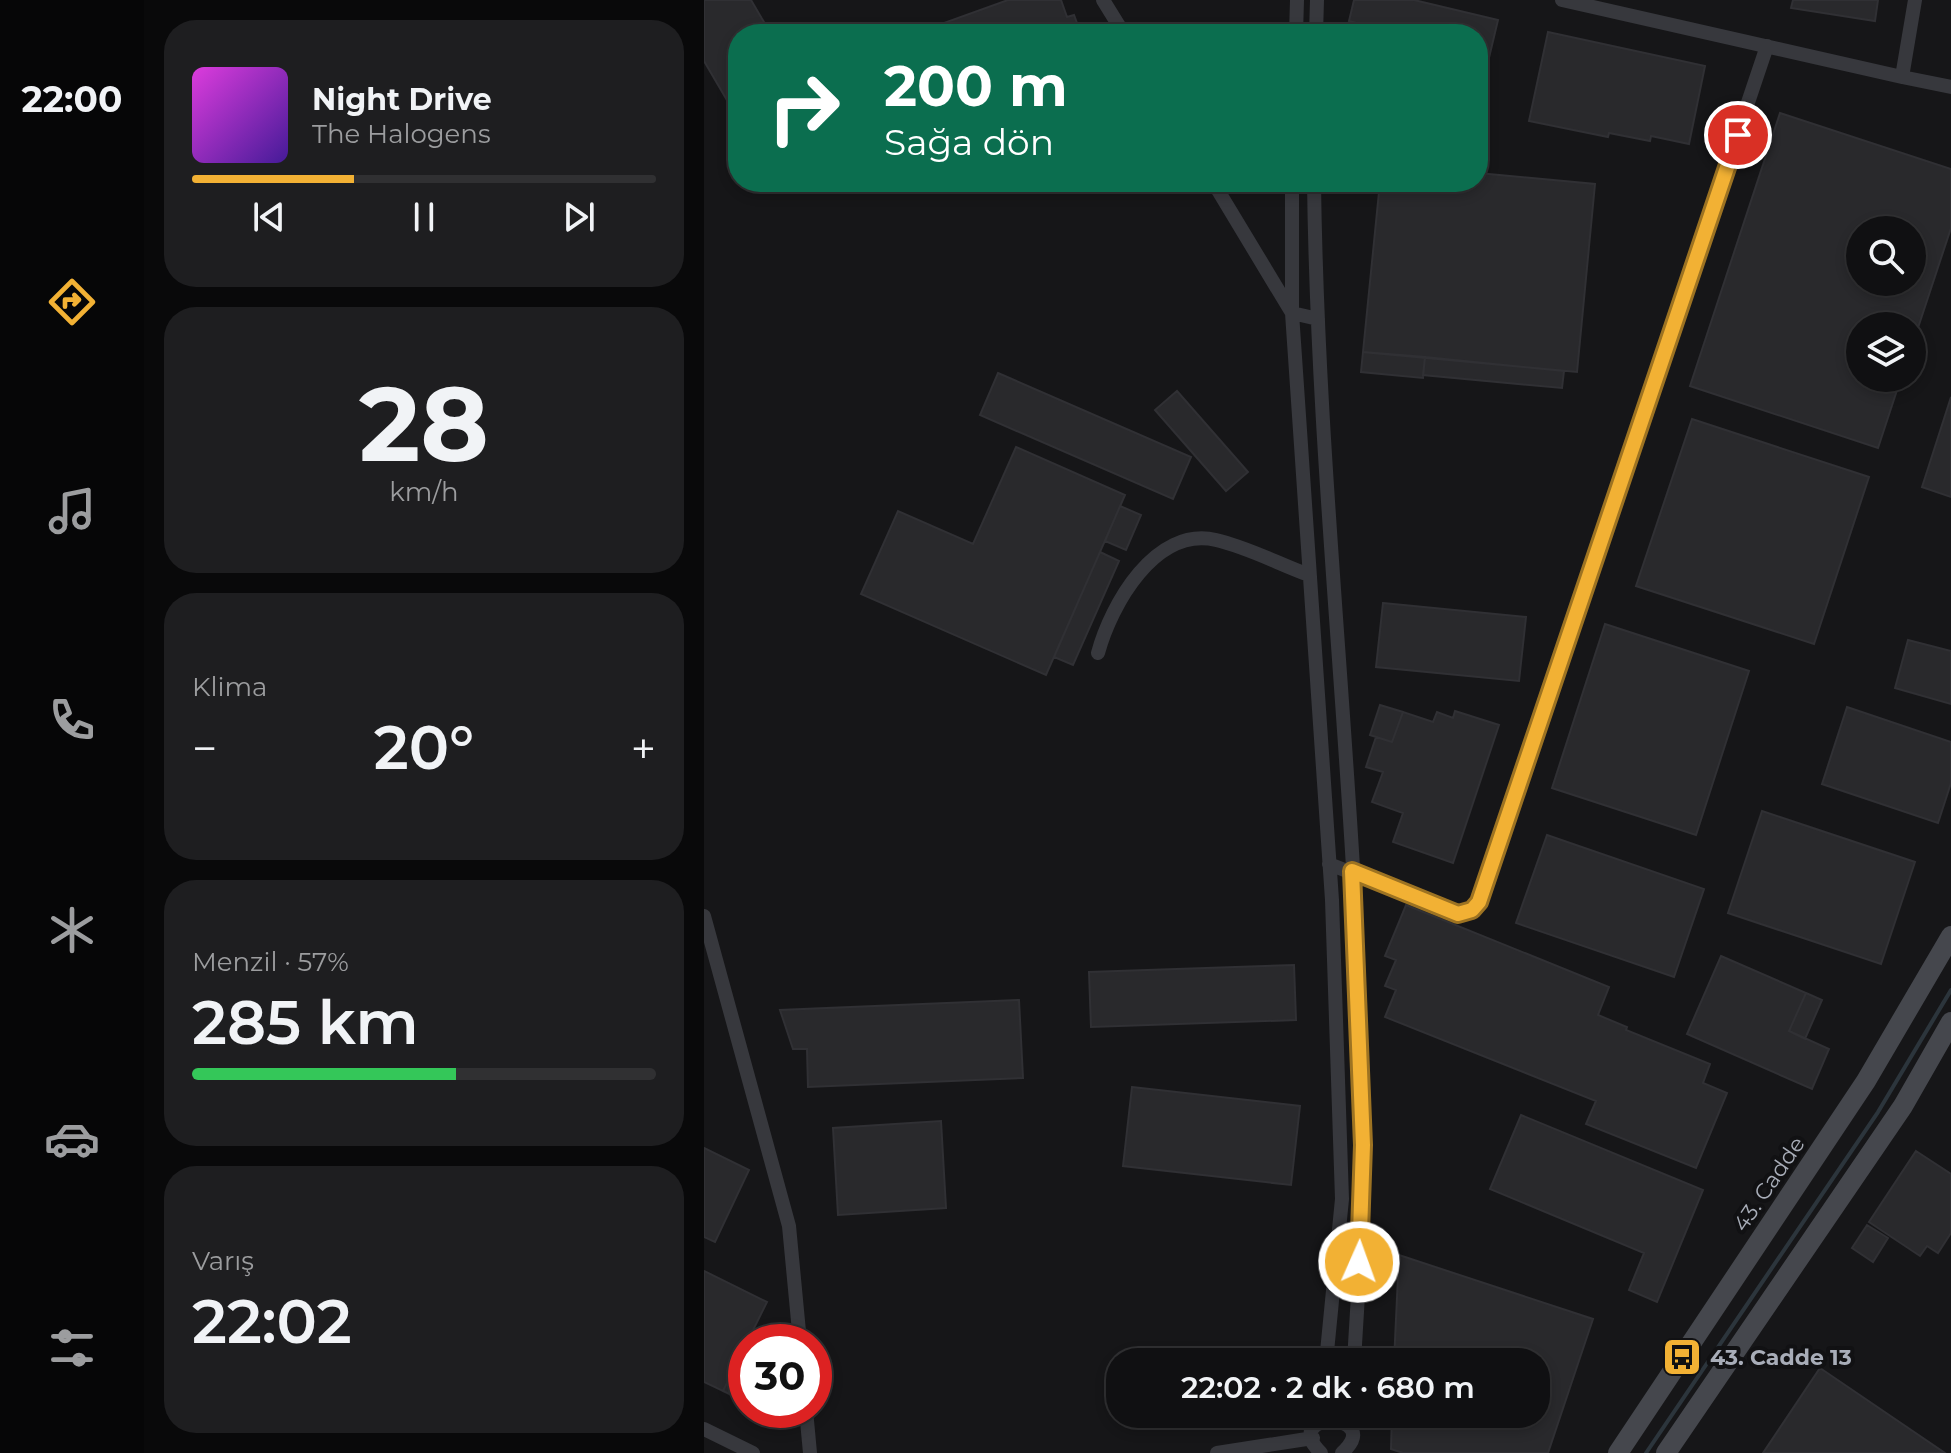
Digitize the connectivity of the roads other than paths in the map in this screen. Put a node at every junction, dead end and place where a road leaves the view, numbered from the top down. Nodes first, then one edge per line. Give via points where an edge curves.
1 (1103, 0) edge
2 (1297, 0) edge
3 (1317, 0) edge
4 (1562, 0) edge
5 (1915, 0) edge
6 (1118, 24) edge
7 (1296, 24) edge
8 (1316, 24) edge
9 (1767, 46) junction
10 (1902, 77) junction
11 (1951, 87) edge
12 (1219, 192) edge
13 (1292, 192) edge
14 (1314, 192) edge
15 (1292, 313) junction
16 (1318, 319) junction
17 (1309, 575) junction
18 (1098, 653) dead end
19 (1329, 864) junction
20 (1352, 871) junction
21 (704, 916) edge
22 (1951, 936) edge
23 (1951, 1022) edge
24 (798, 1324) edge
25 (1327, 1348) edge
26 (1355, 1348) edge
27 (808, 1428) edge
28 (1319, 1428) edge
29 (1346, 1428) edge
30 (1349, 1428) edge
31 (704, 1429) edge
32 (1349, 1431) junction
33 (1317, 1448) edge
34 (1345, 1451) edge
35 (753, 1453) edge
36 (810, 1453) edge
37 (1217, 1453) edge
38 (1618, 1453) edge
39 (1666, 1453) edge

1 - 6 street
2 - 7 street
3 - 8 street
4 - 9 street
5 - 10 street
9 - 10 street
9 - 20 street via 1479,902 1458,914
10 - 11 street
12 - 15 street
13 - 15 street
14 - 16 street
15 - 16 street
15 - 17 street
16 - 20 street
17 - 18 street via 1217,540 1184,543 1160,556 1127,589 1109,619
17 - 19 street
19 - 20 street
19 - 25 street via 1342,1199
20 - 26 street via 1363,1145
21 - 24 street via 789,1226
22 - 38 main road, 43. Cadde via 1866,1081
23 - 39 main road via 1903,1106
27 - 36 street
28 - 33 street
29 - 32 street
30 - 32 street
31 - 35 street
32 - 34 street
33 - 37 street

